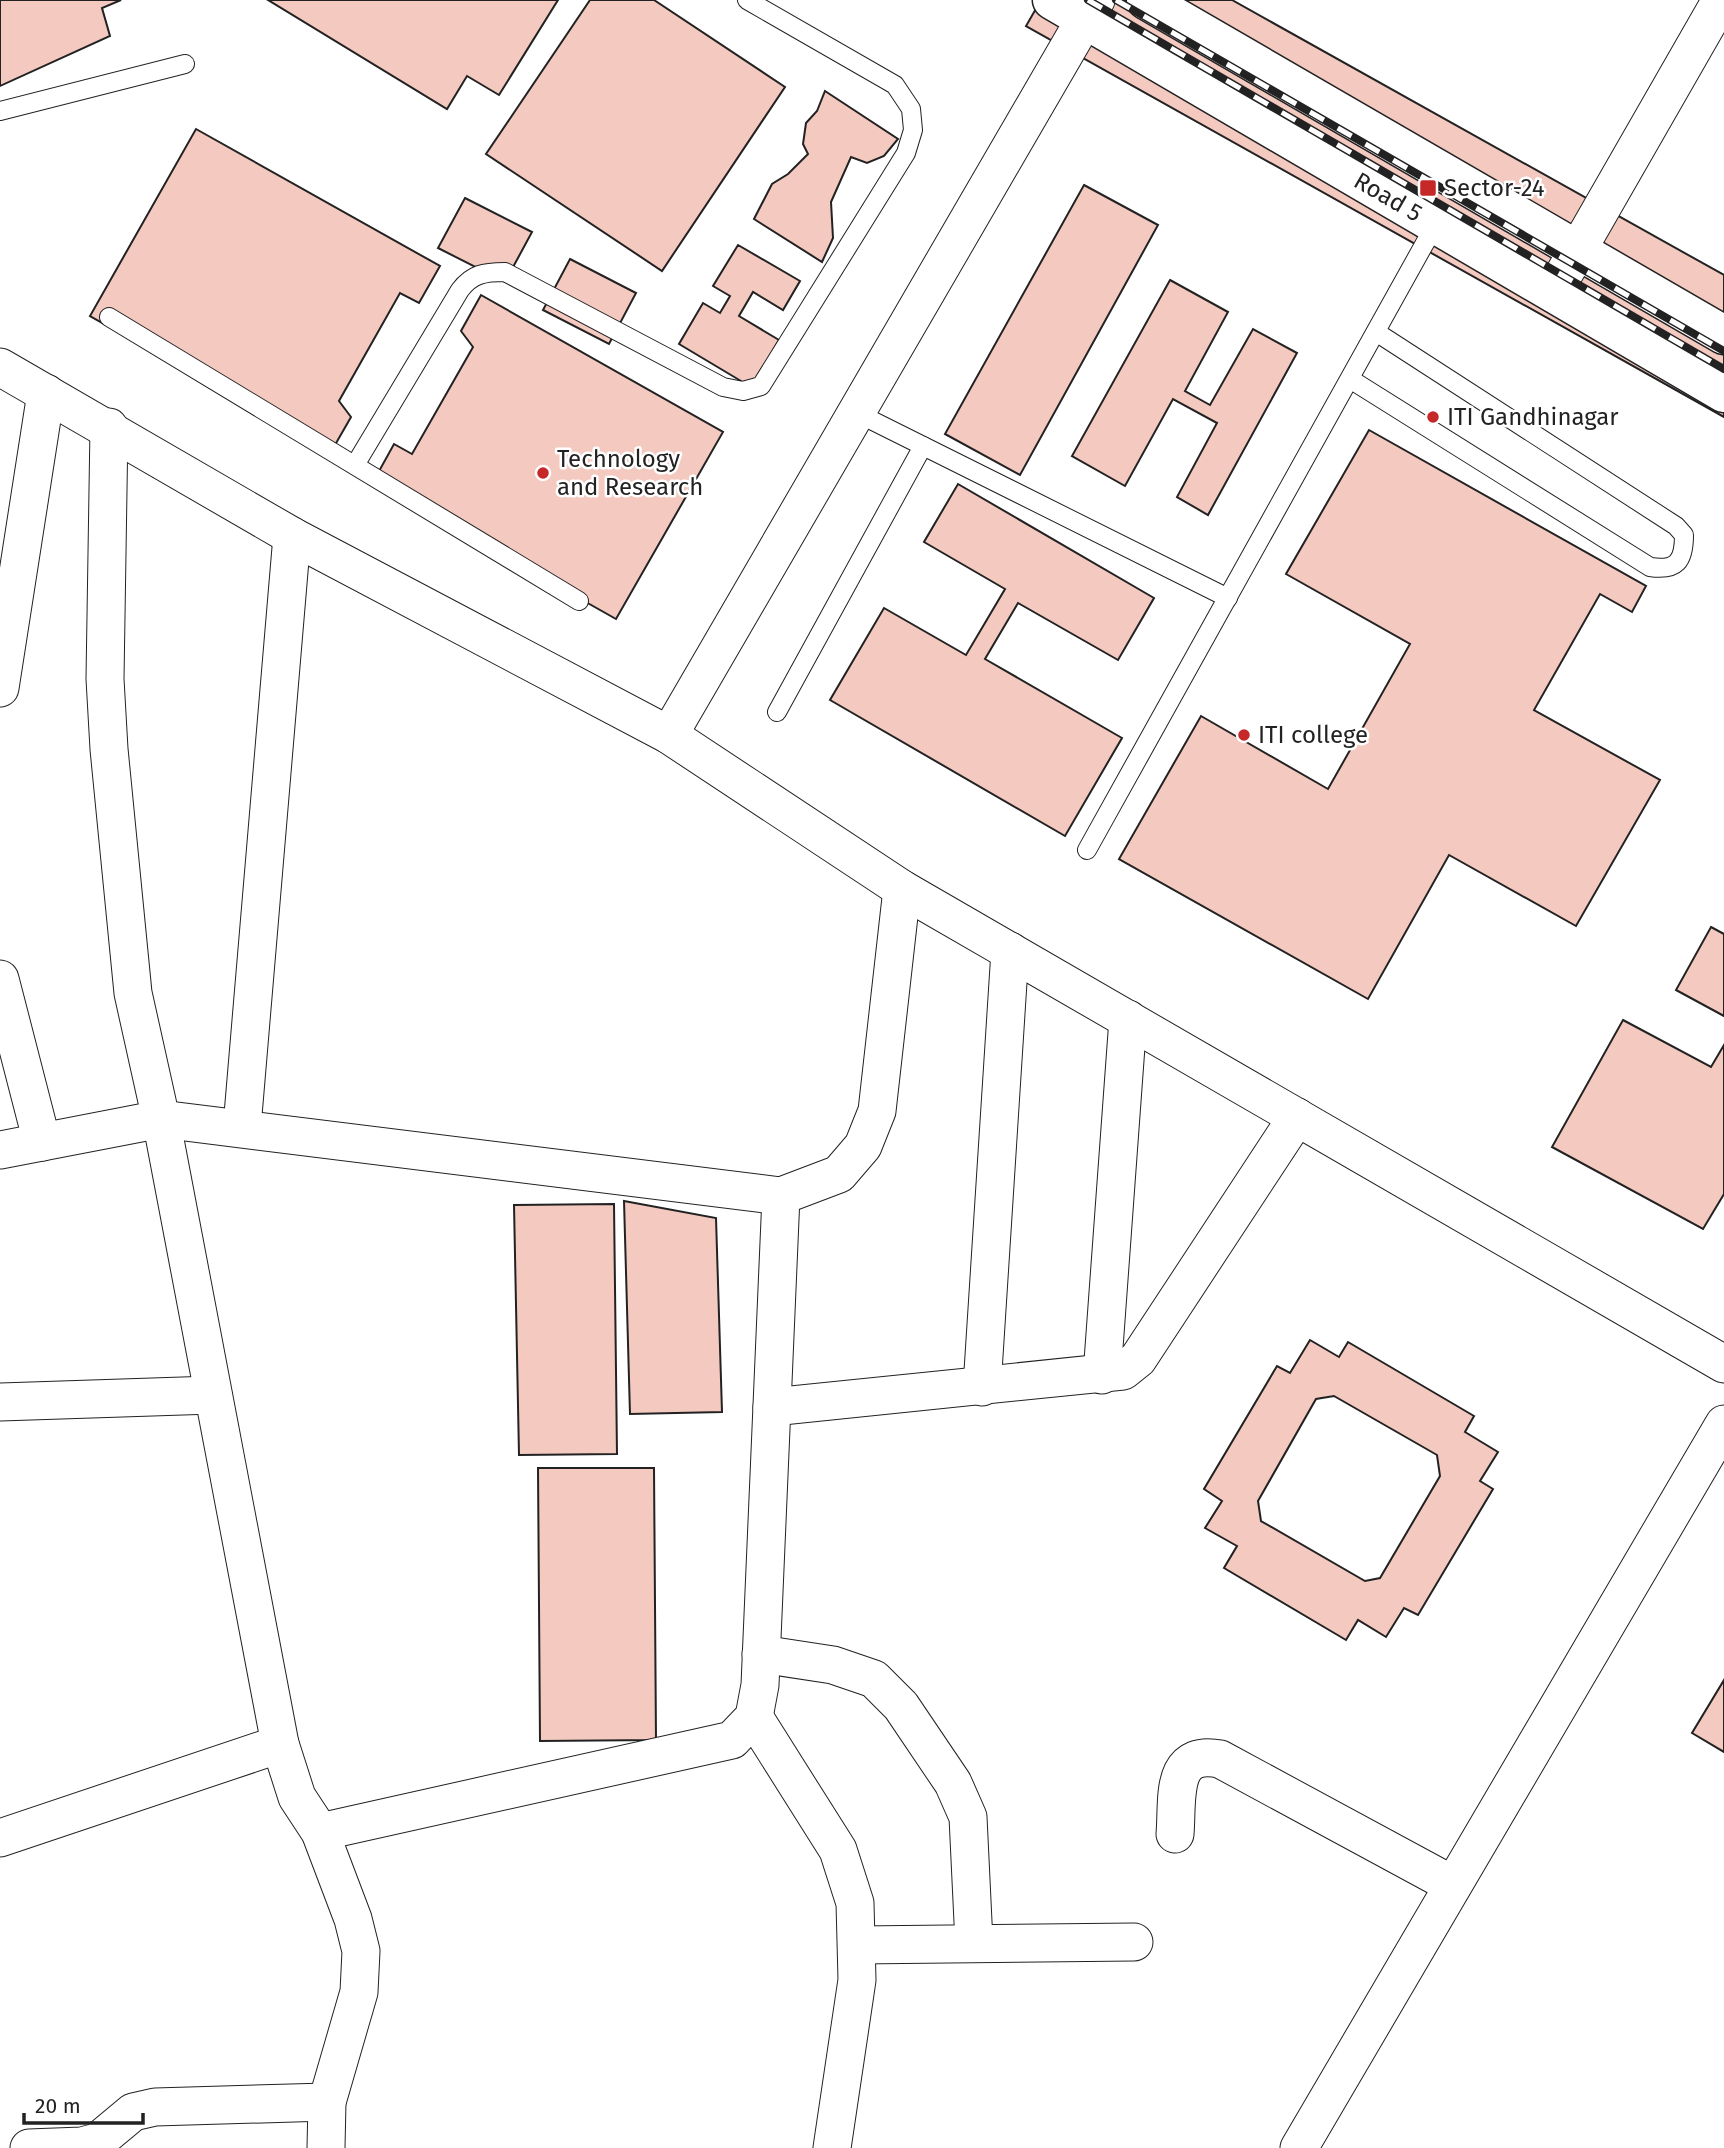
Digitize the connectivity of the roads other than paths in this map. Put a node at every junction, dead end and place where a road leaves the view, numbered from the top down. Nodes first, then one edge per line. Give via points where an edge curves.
1 (747, 0) edge
2 (1052, 0) edge
3 (1146, 0) edge
4 (1721, 0) edge
5 (1091, 10) edge
6 (185, 64) dead end
7 (0, 111) edge
8 (1435, 225) junction
9 (1577, 249) junction
10 (1553, 293) junction
11 (109, 317) dead end
12 (1376, 332) junction
13 (1724, 335) edge
14 (0, 367) edge
15 (1350, 379) junction
16 (46, 393) junction
17 (1724, 393) edge
18 (857, 412) junction
19 (108, 427) junction
20 (923, 446) junction
21 (355, 465) junction
22 (292, 536) junction
23 (1228, 598) junction
24 (579, 601) dead end
25 (5, 623) edge
26 (0, 688) edge
27 (778, 712) dead end
28 (669, 735) junction
29 (1087, 850) dead end
30 (902, 889) junction
31 (1010, 951) junction
32 (0, 979) edge
33 (1128, 1019) junction
34 (1297, 1117) junction
35 (161, 1119) junction
36 (242, 1127) junction
37 (42, 1142) junction
38 (0, 1150) edge
39 (780, 1196) junction
40 (1724, 1364) edge
41 (1102, 1375) junction
42 (982, 1387) junction
43 (213, 1395) junction
44 (0, 1402) edge
45 (772, 1407) junction
46 (1724, 1424) edge
47 (761, 1654) junction
48 (754, 1717) junction
49 (280, 1744) junction
50 (320, 1832) junction
51 (1175, 1834) dead end
52 (0, 1838) edge
53 (1453, 1885) junction
54 (1134, 1942) dead end
55 (974, 1943) junction
56 (858, 1945) junction
57 (327, 2102) junction
58 (29, 2148) edge
59 (326, 2148) edge
60 (832, 2148) edge
61 (1298, 2148) edge

1 - 21 lane via 895,85 911,109 913,130 906,153 761,386 743,391 723,387 505,272 484,272 468,279 460,290
2 - 5 street, Road 5
3 - 9 street, Road 5
4 - 9 street
5 - 8 street, Road 5
5 - 18 street
6 - 7 lane
8 - 10 street, Road 5
8 - 12 lane
9 - 10 street
9 - 13 street, Road 5
10 - 17 street, Road 5
11 - 21 lane
12 - 15 lane
12 - 15 lane via 1676,526 1684,535 1684,552 1678,563 1665,569 1650,567
14 - 16 street
15 - 23 lane
16 - 19 street
16 - 25 street
18 - 20 lane
18 - 28 street
19 - 22 street
19 - 35 street via 108,749 133,993
20 - 23 lane
20 - 27 lane
21 - 24 lane
22 - 28 street
22 - 36 street
23 - 29 lane
25 - 26 street
28 - 30 street
30 - 31 street
30 - 39 street via 877,1111 863,1146 839,1174
31 - 33 street
31 - 42 street
32 - 37 street
33 - 34 street
33 - 41 street
34 - 40 street
34 - 41 street via 1138,1359 1123,1371
35 - 36 street
35 - 37 street
35 - 43 street
36 - 39 street
37 - 38 street
39 - 45 street
41 - 42 street
42 - 45 street
43 - 44 street
43 - 49 street
45 - 47 street
46 - 53 street
47 - 48 street
47 - 55 street via 833,1665 874,1679 901,1706 953,1783 968,1816
48 - 50 street via 732,1740
48 - 56 street via 838,1850 855,1903
49 - 50 street via 297,1797
49 - 52 street
50 - 57 street via 353,1919 360,1951 359,1992
51 - 53 street via 1180,1777 1189,1761 1204,1756 1220,1759
53 - 61 street
54 - 55 street
55 - 56 street
56 - 60 street
57 - 58 street via 155,2107 133,2112 97,2142
57 - 59 street

